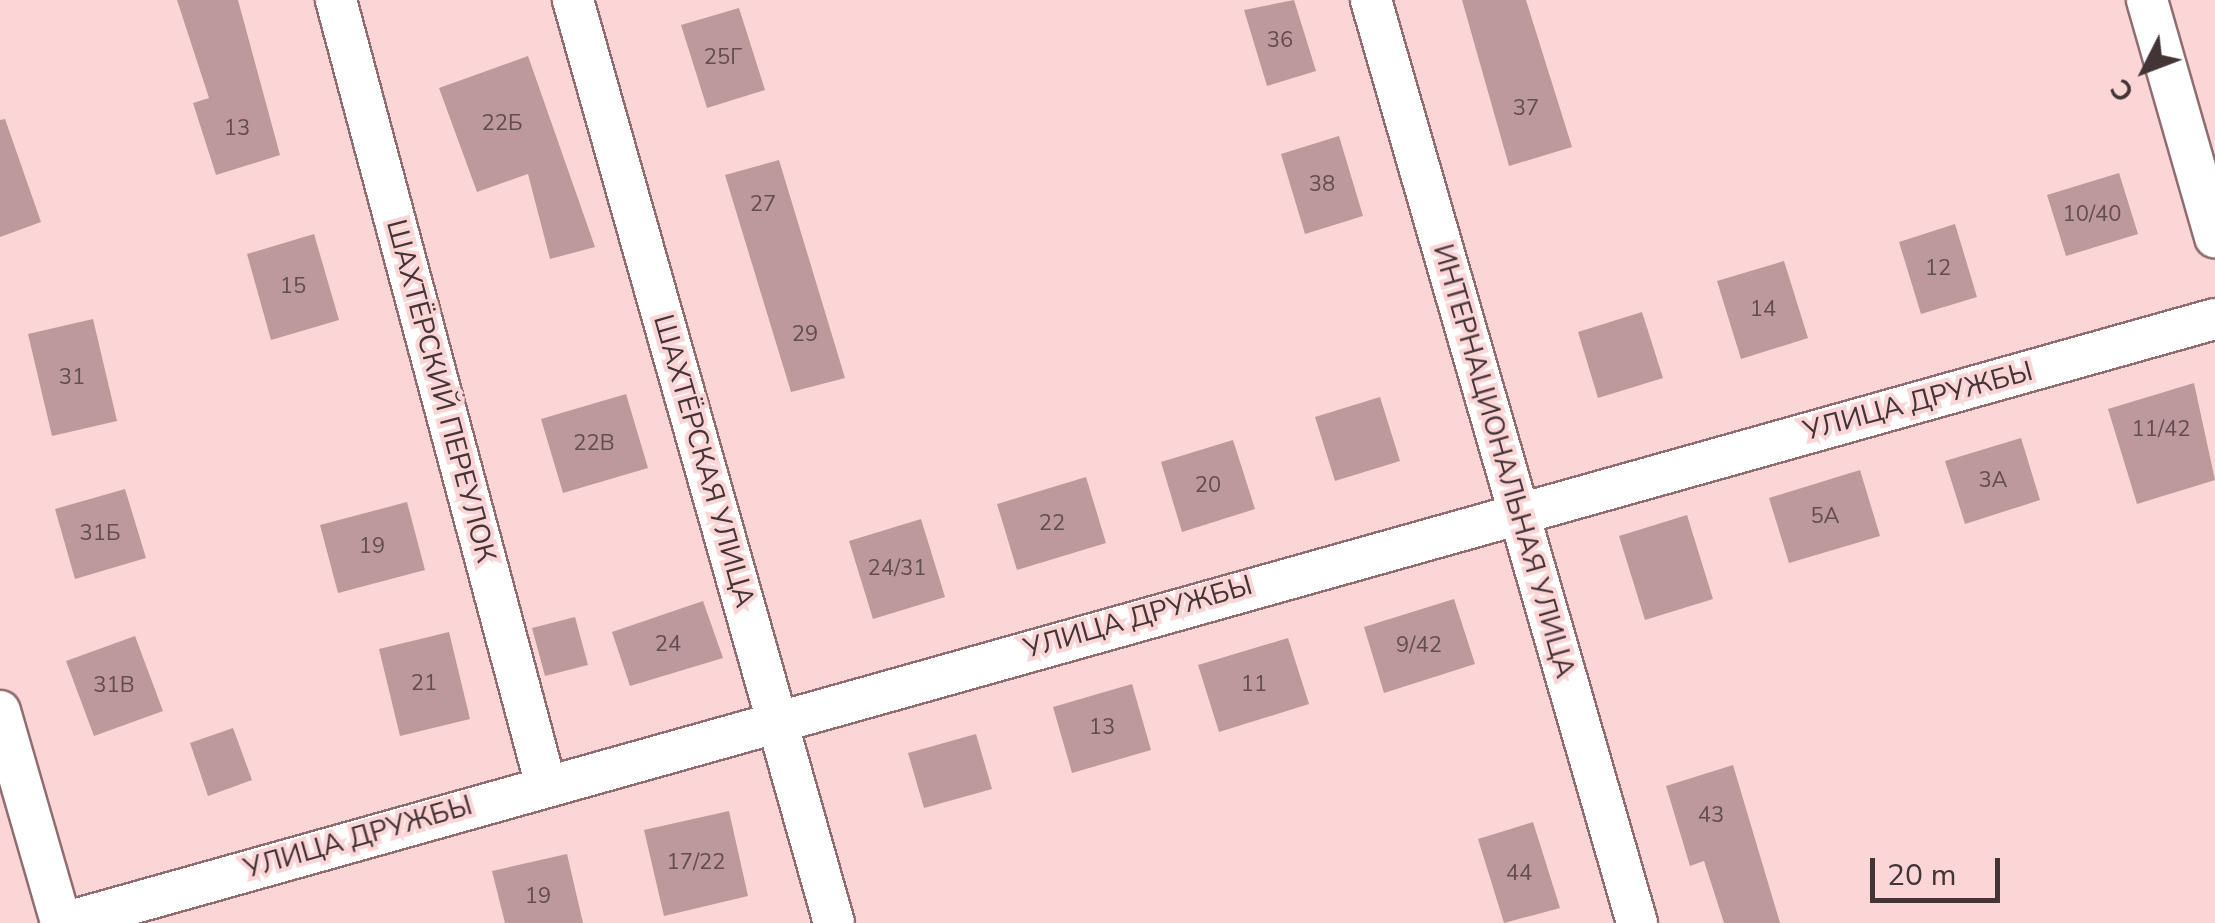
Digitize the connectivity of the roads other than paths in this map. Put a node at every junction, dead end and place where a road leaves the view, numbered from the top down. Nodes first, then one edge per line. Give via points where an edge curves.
1 (336, 0) edge
2 (573, 0) edge
3 (1370, 0) edge
4 (2147, 0) edge
5 (2215, 238) edge
6 (2215, 320) edge
7 (1519, 511) junction
8 (0, 710) edge
9 (776, 718) junction
10 (546, 782) junction
11 (62, 923) edge
12 (834, 923) edge
13 (1637, 923) edge

1 - 10 street, ШАХТЁРСКИЙ ПЕРЕУЛОК
2 - 9 street, ШАХТЁРСКАЯ УЛИЦА
3 - 7 street, ИНТЕРНАЦИОНАЛЬНАЯ УЛИЦА
4 - 5 street
6 - 7 street, УЛИЦА ДРУЖБЫ
7 - 9 street, УЛИЦА ДРУЖБЫ
7 - 13 street, ИНТЕРНАЦИОНАЛЬНАЯ УЛИЦА
8 - 11 street
9 - 10 street, УЛИЦА ДРУЖБЫ
9 - 12 street, ШАХТЁРСКАЯ УЛИЦА
10 - 11 street, УЛИЦА ДРУЖБЫ

